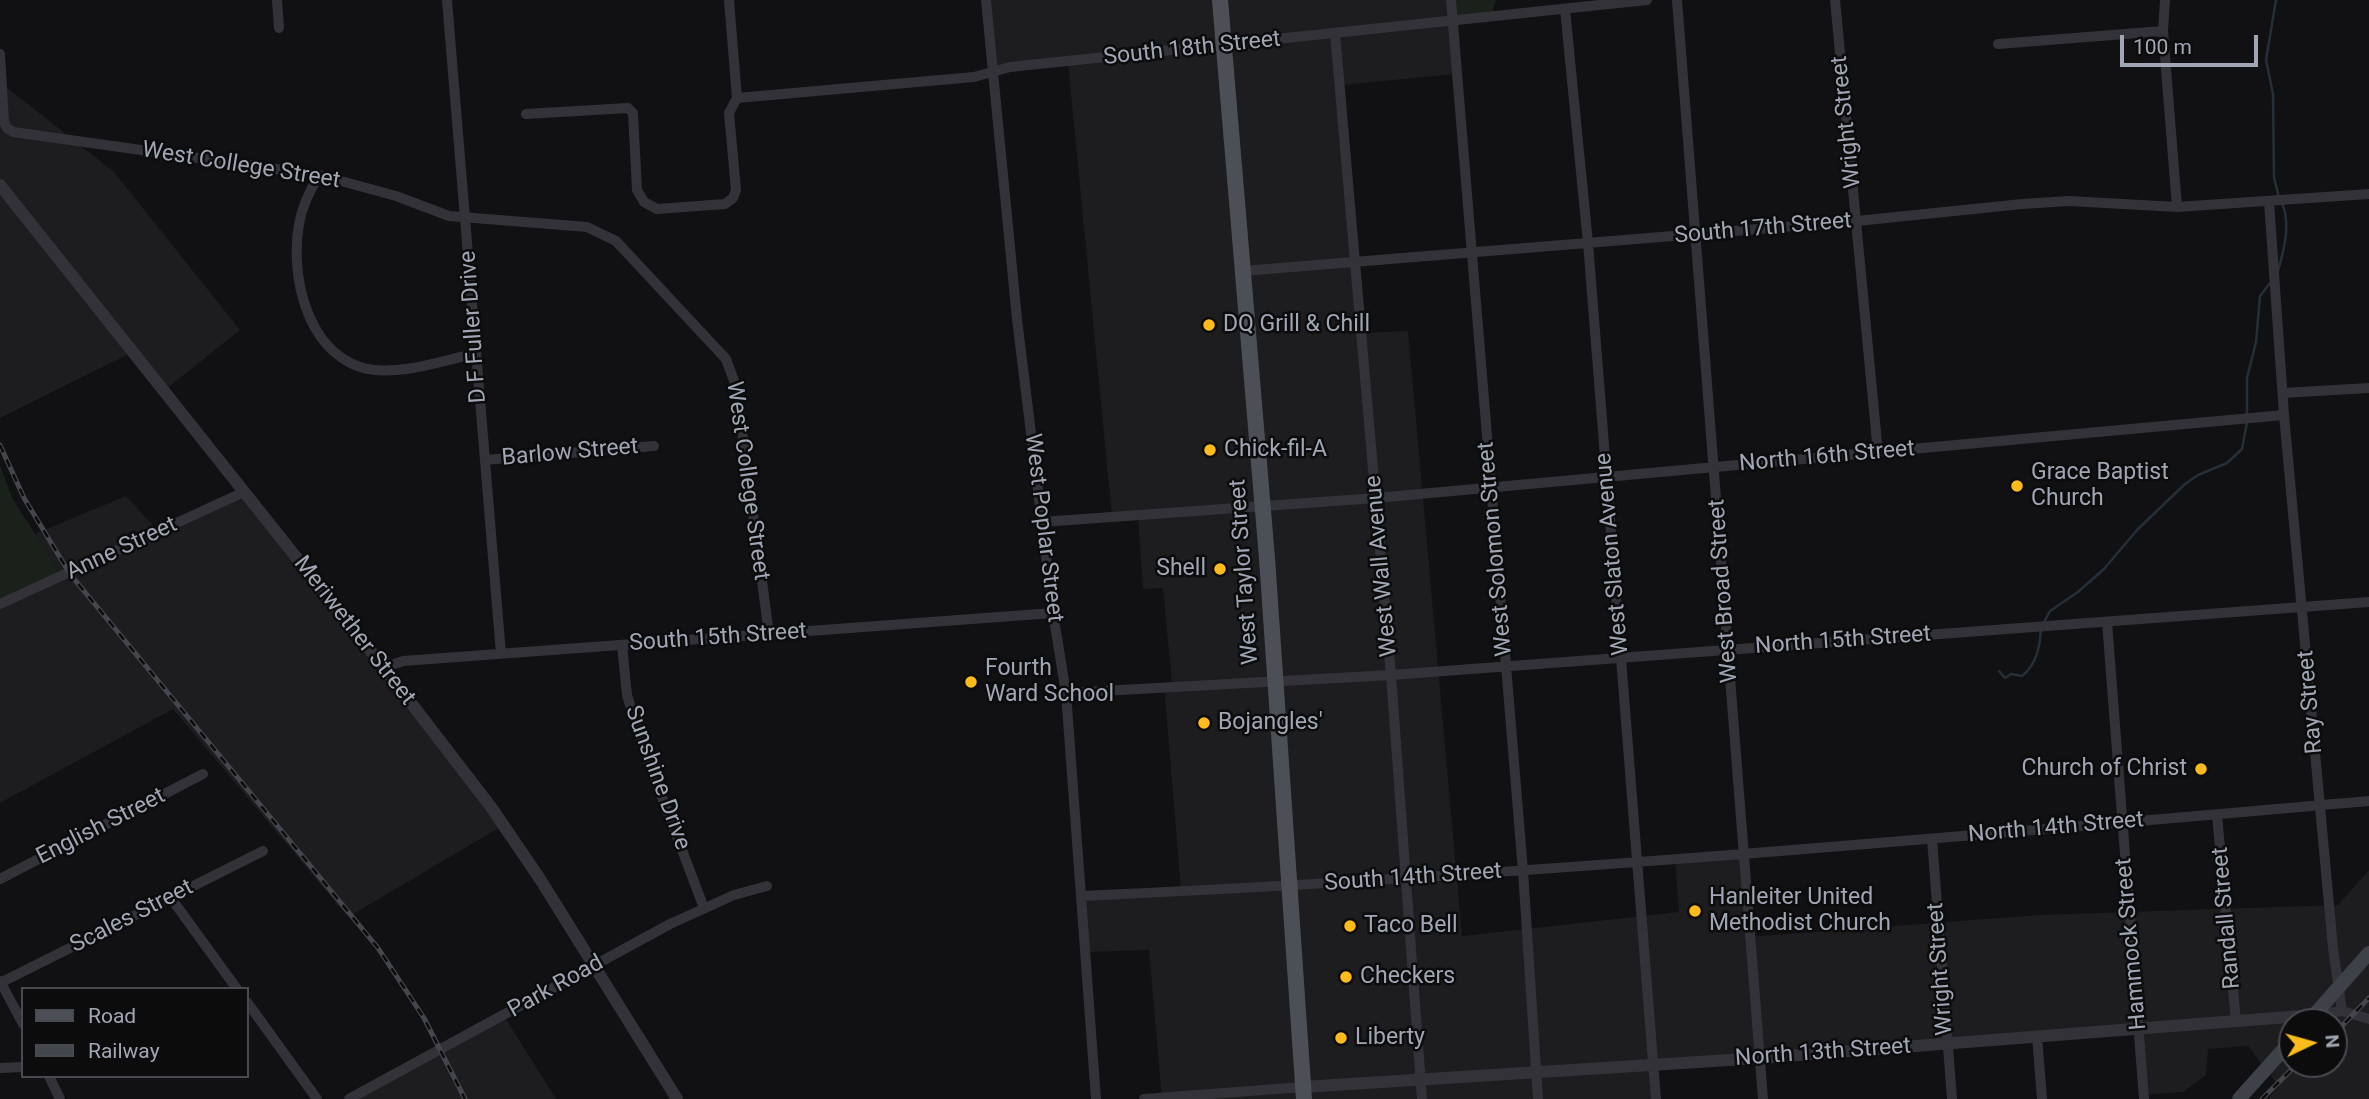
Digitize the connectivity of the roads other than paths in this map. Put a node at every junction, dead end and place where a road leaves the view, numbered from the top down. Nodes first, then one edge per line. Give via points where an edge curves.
1 (277, 0) edge
2 (447, 0) edge
3 (729, 0) edge
4 (986, 0) edge
5 (1220, 0) edge
6 (1451, 0) edge
7 (1647, 0) edge
8 (1677, 0) edge
9 (1835, 0) edge
10 (2165, 0) edge
11 (1565, 9) junction
12 (1452, 20) junction
13 (279, 28) dead end
14 (2163, 31) junction
15 (1335, 33) junction
16 (1998, 44) dead end
17 (1223, 46) junction
18 (0, 54) edge
19 (993, 72) junction
20 (737, 98) junction
21 (526, 114) dead end
22 (320, 175) junction
23 (0, 185) edge
24 (2369, 194) edge
25 (2269, 202) junction
26 (2177, 208) junction
27 (465, 219) junction
28 (1857, 221) junction
29 (1695, 234) junction
30 (1587, 243) junction
31 (1471, 252) junction
32 (1355, 262) junction
33 (1243, 271) junction
34 (476, 353) junction
35 (2369, 388) edge
36 (2283, 393) junction
37 (2284, 415) junction
38 (654, 446) dead end
39 (1878, 453) junction
40 (485, 460) junction
41 (1714, 467) junction
42 (1607, 478) junction
43 (1491, 488) junction
44 (244, 492) junction
45 (1376, 498) junction
46 (1263, 507) junction
47 (1042, 522) junction
48 (2369, 602) edge
49 (0, 604) edge
50 (2302, 607) junction
51 (1053, 613) junction
52 (2107, 622) junction
53 (769, 634) junction
54 (622, 645) junction
55 (1728, 650) junction
56 (501, 654) junction
57 (1621, 658) junction
58 (1506, 666) junction
59 (383, 667) junction
60 (1391, 675) junction
61 (1276, 681) junction
62 (1066, 693) junction
63 (203, 774) dead end
64 (2369, 801) edge
65 (2321, 805) junction
66 (2217, 815) junction
67 (2122, 823) junction
68 (1932, 839) junction
69 (263, 850) dead end
70 (1744, 855) junction
71 (1638, 863) junction
72 (1523, 871) junction
73 (0, 879) edge
74 (1406, 879) junction
75 (767, 886) dead end
76 (1291, 887) junction
77 (1081, 896) junction
78 (171, 898) junction
79 (704, 908) junction
80 (2369, 953) edge
81 (594, 967) junction
82 (1, 982) edge
83 (236, 987) edge
84 (2338, 989) junction
85 (248, 1003) edge
86 (2321, 1008) edge
87 (2341, 1008) edge
88 (2348, 1013) edge
89 (21, 1020) edge
90 (2278, 1020) edge
91 (2368, 1020) edge
92 (2236, 1021) junction
93 (2138, 1029) junction
94 (2037, 1036) junction
95 (1947, 1043) junction
96 (2278, 1056) edge
97 (1761, 1058) junction
98 (1654, 1064) junction
99 (21, 1066) edge
100 (0, 1069) edge
101 (1536, 1072) junction
102 (50, 1078) edge
103 (1420, 1080) junction
104 (1303, 1093) edge
105 (60, 1099) edge
106 (317, 1099) edge
107 (349, 1099) edge
108 (677, 1099) edge
109 (1096, 1099) edge
110 (1144, 1099) edge
111 (1422, 1099) edge
112 (1538, 1099) edge
113 (1656, 1099) edge
114 (1763, 1099) edge
115 (1952, 1099) edge
116 (2042, 1099) edge
117 (2144, 1099) edge
118 (2239, 1099) edge

1 - 13 street
2 - 27 street, D F Fuller Drive
3 - 20 street
4 - 19 street, West Poplar Street
5 - 17 main road, West Taylor Street
6 - 12 street, West Solomon Street
7 - 11 street, South 18th Street
8 - 29 street, West Broad Street
9 - 28 street, Wright Street
10 - 14 street
11 - 12 street, South 18th Street
11 - 30 street, West Slaton Avenue
12 - 15 street, South 18th Street
12 - 31 street, West Solomon Street
14 - 16 street
14 - 26 street
15 - 17 street, South 18th Street
15 - 32 street, West Wall Avenue
17 - 19 street, South 18th Street
17 - 33 main road, West Taylor Street
18 - 22 street, West College Street via 4,122 13,132
19 - 20 street, South 18th Street
19 - 47 street, West Poplar Street
20 - 21 street via 729,113 736,190 725,204 657,209 644,202 637,190 633,113 628,108
22 - 27 street, West College Street
22 - 34 street via 299,224 297,258 313,327 333,352 359,367 387,371
23 - 44 street, Meriwether Street
24 - 25 street, South 17th Street
25 - 26 street, South 17th Street
25 - 36 street
26 - 28 street, South 17th Street via 2069,201
27 - 34 street, D F Fuller Drive
27 - 53 street, West College Street via 587,227 616,241 726,359 736,386
28 - 29 street, South 17th Street
28 - 39 street, Wright Street
29 - 30 street, South 17th Street
29 - 41 street, West Broad Street
30 - 31 street, South 17th Street
30 - 42 street, West Slaton Avenue
31 - 32 street, South 17th Street
31 - 43 street, West Solomon Street
32 - 33 street, South 17th Street
32 - 45 street, West Wall Avenue
33 - 46 main road, West Taylor Street
34 - 40 street, D F Fuller Drive
35 - 36 street
36 - 37 street
37 - 39 street, North 16th Street
37 - 50 street, Ray Street
38 - 40 street, Barlow Street
39 - 41 street, North 16th Street
40 - 56 street, D F Fuller Drive
41 - 42 street, North 16th Street
41 - 55 street, West Broad Street
42 - 43 street, North 16th Street
42 - 57 street, West Slaton Avenue
43 - 45 street, North 16th Street
43 - 58 street, West Solomon Street
44 - 49 street, Anne Street
44 - 59 street, Meriwether Street
45 - 46 street, North 16th Street
45 - 60 street, West Wall Avenue
46 - 47 street, North 16th Street
46 - 61 main road, West Taylor Street
47 - 51 street, West Poplar Street
48 - 50 street, North 15th Street
50 - 52 street, North 15th Street
50 - 65 street, Ray Street
51 - 53 street, South 15th Street
51 - 62 street, West Poplar Street
52 - 55 street, North 15th Street
52 - 67 street, Hammock Street
53 - 54 street, South 15th Street
54 - 56 street, South 15th Street
54 - 79 street, Sunshine Drive via 627,695 642,747
55 - 57 street, North 15th Street
55 - 70 street, West Broad Street
56 - 59 street, South 15th Street via 402,661
57 - 58 street, North 15th Street
57 - 71 street, West Slaton Avenue
58 - 60 street, North 15th Street
58 - 72 street, West Solomon Street
59 - 81 street, Meriwether Street via 491,807
60 - 61 street, North 15th Street
60 - 74 street, West Wall Avenue
61 - 62 street
61 - 76 main road, West Taylor Street
62 - 77 street, West Poplar Street
63 - 73 street, English Street
64 - 65 street, North 14th Street
65 - 66 street, North 14th Street
65 - 84 street, Ray Street
66 - 67 street, North 14th Street
66 - 92 street, Randall Street
67 - 68 street, North 14th Street
67 - 93 street, Hammock Street
68 - 70 street, North 14th Street
68 - 95 street, Wright Street
69 - 78 street, Scales Street
70 - 71 street, South 14th Street
70 - 97 street, West Broad Street
71 - 72 street, South 14th Street
71 - 98 street, West Slaton Avenue
72 - 74 street, South 14th Street
72 - 101 street, West Solomon Street
74 - 76 street, South 14th Street
74 - 103 street, West Wall Avenue
75 - 79 street, Park Road
76 - 77 street, South 14th Street
76 - 104 main road, West Taylor Street
77 - 109 street, West Poplar Street
78 - 82 street, Scales Street
78 - 83 street
79 - 81 street, Park Road
80 - 84 main road
81 - 107 street, Park Road
81 - 108 street, Meriwether Street
82 - 89 street
84 - 86 main road
84 - 87 street
85 - 106 street
88 - 91 street, North 13th Street
90 - 92 street, North 13th Street
92 - 93 street, North 13th Street
93 - 94 street, North 13th Street
93 - 117 street, Hammock Street
94 - 95 street, North 13th Street
94 - 116 street
95 - 97 street, North 13th Street
95 - 115 street, Wright Street
96 - 118 main road
97 - 98 street, North 13th Street
97 - 114 street, West Broad Street
98 - 101 street, North 13th Street
98 - 113 street, West Slaton Avenue
99 - 100 street
101 - 103 street, North 13th Street
101 - 112 street, West Solomon Street
102 - 105 street
103 - 104 street, North 13th Street
103 - 111 street, West Wall Avenue
104 - 110 street

